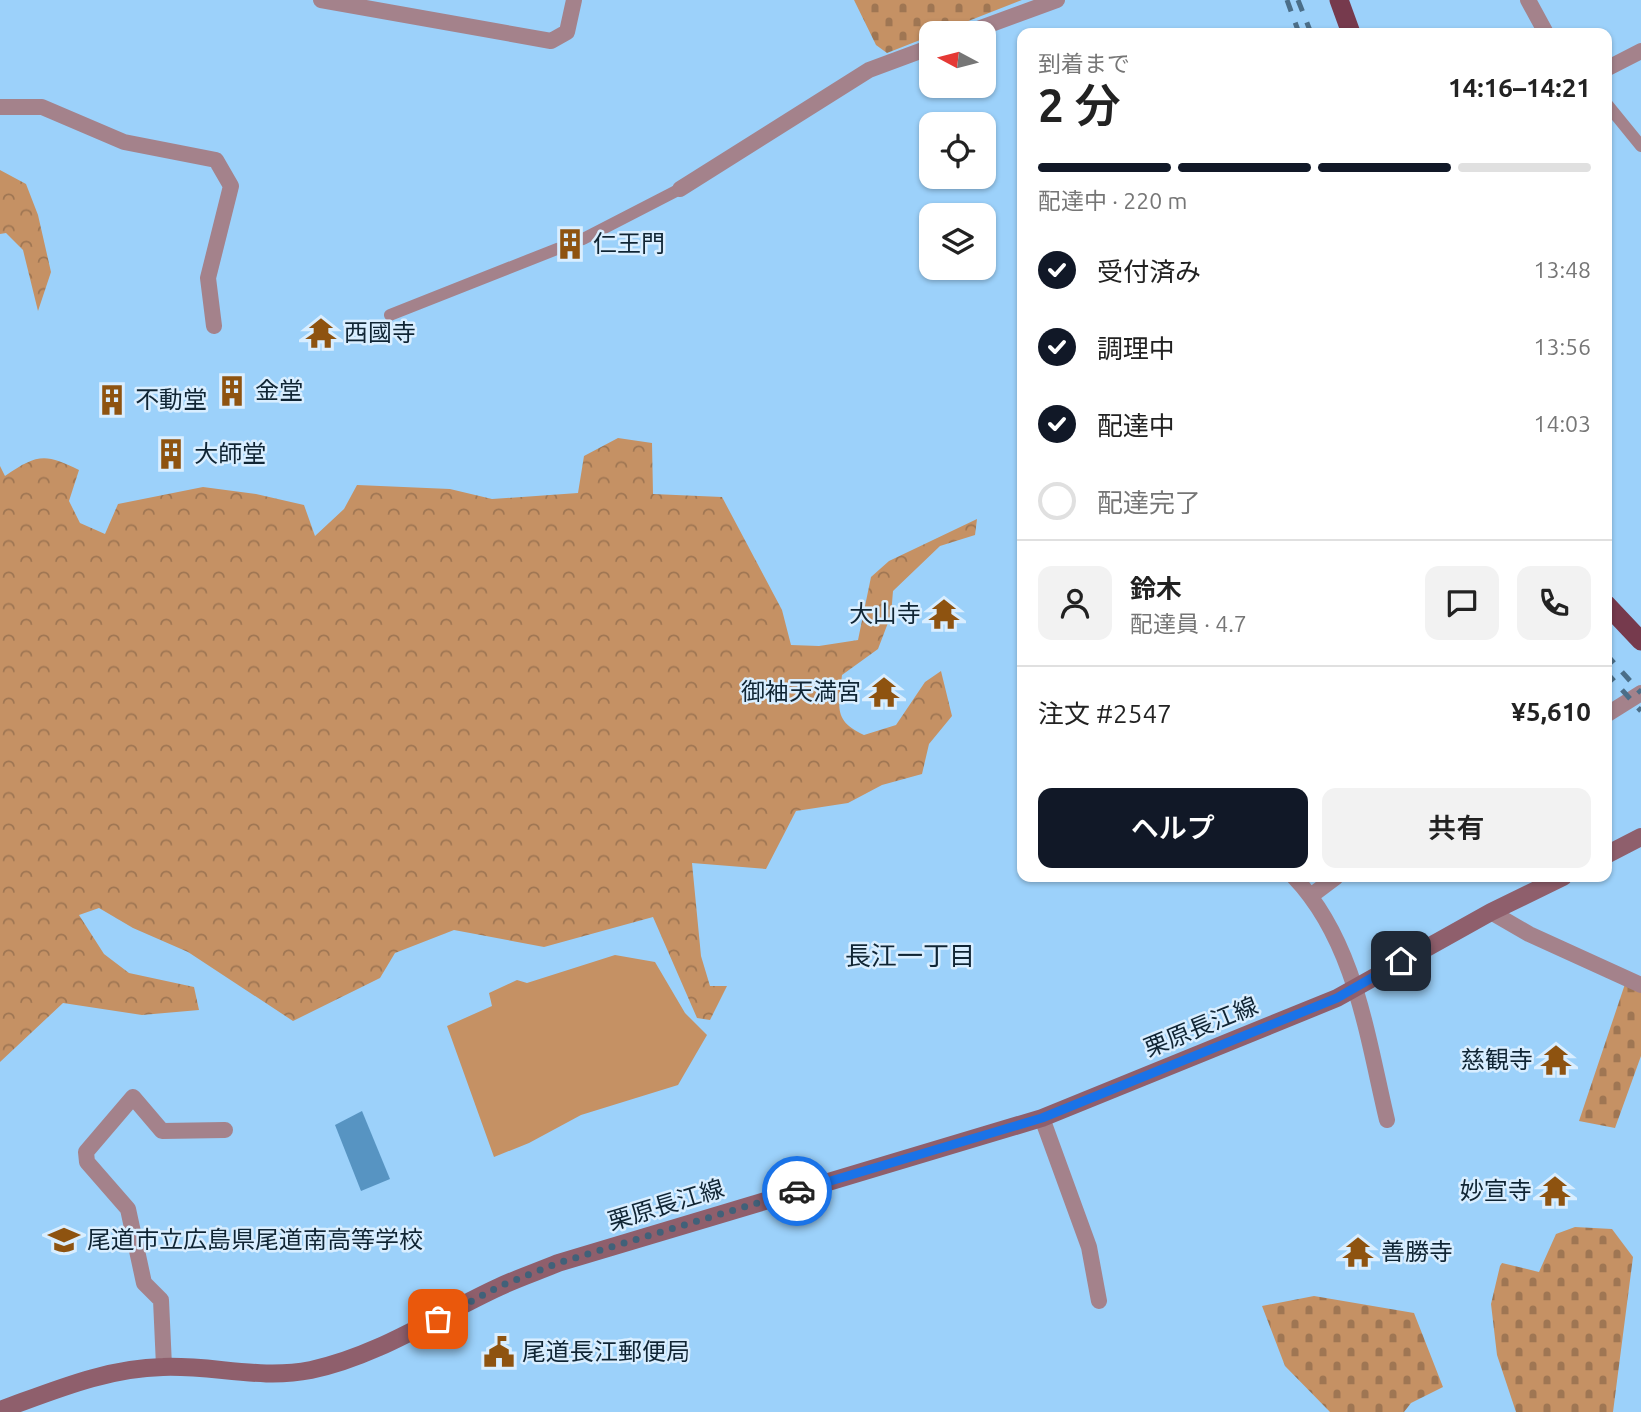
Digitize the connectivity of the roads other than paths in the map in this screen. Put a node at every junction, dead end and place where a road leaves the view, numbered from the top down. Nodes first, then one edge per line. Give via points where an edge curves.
1 (321, 0) edge
2 (574, 0) edge
3 (1057, 0) edge
4 (1339, 0) edge
5 (1528, 0) edge
6 (996, 22) edge
7 (1349, 28) edge
8 (1543, 28) edge
9 (919, 51) edge
10 (1641, 51) edge
11 (1612, 66) edge
12 (0, 107) edge
13 (1612, 110) edge
14 (1641, 146) edge
15 (680, 189) joint
16 (583, 239) tunnel mouth
17 (557, 249) tunnel mouth
18 (390, 314) dead end
19 (214, 326) dead end
20 (1612, 611) edge
21 (1641, 642) edge
22 (1641, 693) edge
23 (1612, 711) edge
24 (1641, 837) edge
25 (1612, 852) edge
26 (1299, 882) edge
27 (1329, 882) edge
28 (1553, 882) edge
29 (1312, 895) junction
30 (1491, 912) junction
31 (1641, 985) edge
32 (1354, 986) junction
33 (1042, 1118) junction
34 (1387, 1120) dead end
35 (225, 1130) dead end
36 (1099, 1301) dead end
37 (163, 1366) junction
38 (0, 1410) edge

1 - 2 street via 551,41 567,32
3 - 6 street
4 - 7 highway
5 - 8 street
9 - 15 street via 869,70
10 - 11 street
12 - 19 street via 42,107 124,142 216,160 231,187 208,278
13 - 14 street
15 - 16 street
17 - 18 street
20 - 21 highway
22 - 23 street
24 - 25 main road
26 - 29 street
27 - 29 street
28 - 30 main road, 栗原長江線
29 - 32 street
30 - 31 street
30 - 32 main road, 栗原長江線
32 - 33 main road, 栗原長江線 via 1337,998
32 - 34 street
33 - 36 street via 1089,1247
33 - 37 main road, 栗原長江線 via 558,1263 500,1286 418,1330 313,1370 271,1374
35 - 37 street via 162,1131 133,1097 86,1152 87,1162 128,1209 144,1283 161,1300
37 - 38 main road, 栗原長江線 via 110,1373

